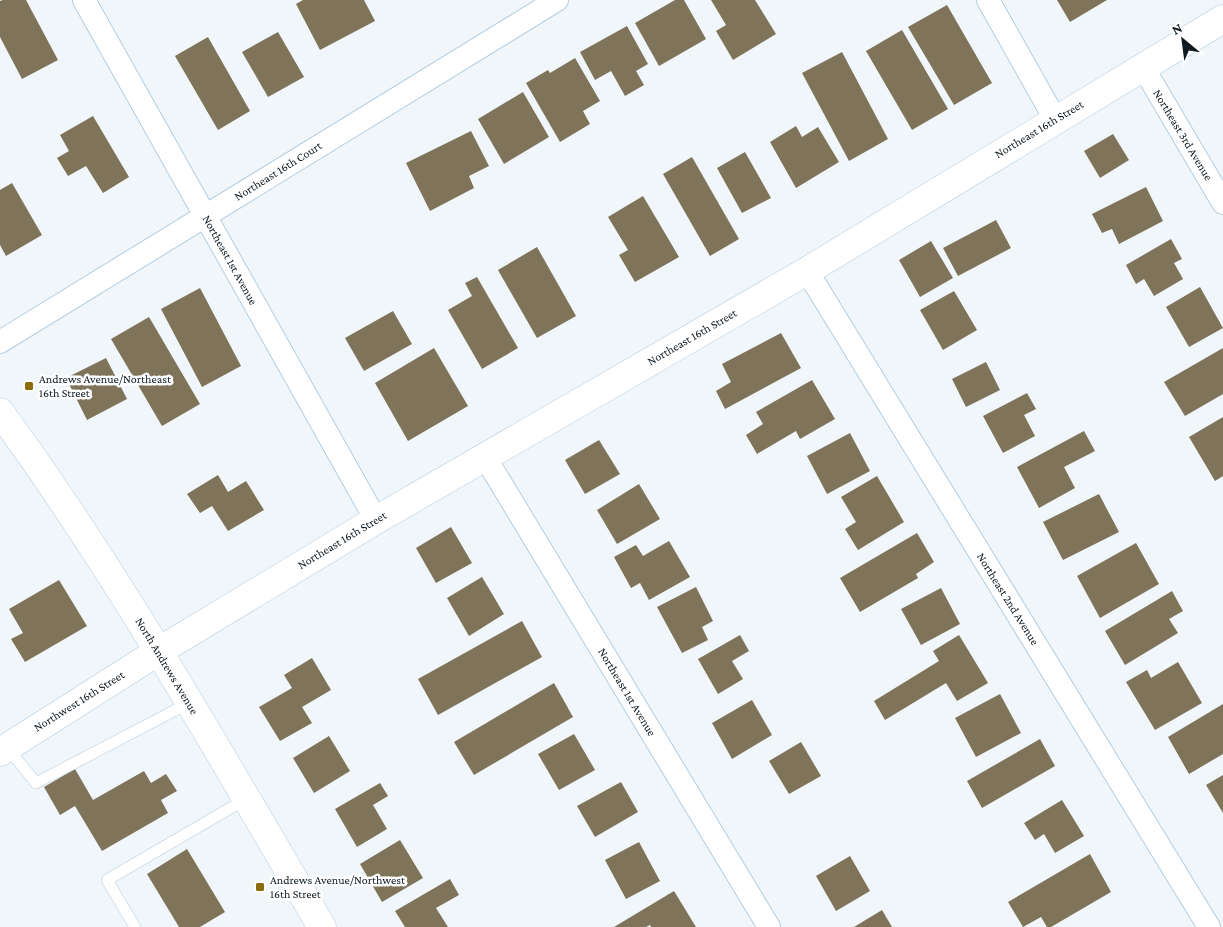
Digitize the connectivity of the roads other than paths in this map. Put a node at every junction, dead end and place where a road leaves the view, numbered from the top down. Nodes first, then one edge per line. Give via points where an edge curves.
1 (84, 0) edge
2 (557, 0) edge
3 (988, 0) edge
4 (1223, 19) edge
5 (1143, 67) junction
6 (1055, 118) junction
7 (1223, 203) edge
8 (205, 216) junction
9 (806, 271) junction
10 (0, 342) edge
11 (0, 412) edge
12 (486, 457) junction
13 (376, 520) junction
14 (159, 651) junction
15 (189, 703) junction
16 (4, 749) edge
17 (246, 799) junction
18 (135, 927) edge
19 (322, 927) edge
20 (769, 927) edge
21 (1209, 927) edge

1 - 8 street, Northeast 1st Avenue
2 - 8 street, Northeast 16th Court
3 - 6 street
4 - 5 street, Northeast 16th Street
5 - 6 street, Northeast 16th Street
5 - 7 street, Northeast 3rd Avenue
6 - 9 street, Northeast 16th Street
8 - 10 street, Northeast 16th Court
8 - 13 street, Northeast 1st Avenue
9 - 12 street, Northeast 16th Street
9 - 21 street, Northeast 2nd Avenue
11 - 14 street, North Andrews Avenue via 54,486
12 - 13 street, Northeast 16th Street
12 - 20 street, Northeast 1st Avenue
13 - 14 street, Northeast 16th Street
14 - 15 street, North Andrews Avenue
14 - 16 street, Northwest 16th Street
15 - 16 lane via 36,782
15 - 17 street, North Andrews Avenue
17 - 18 lane via 107,880
17 - 19 street, North Andrews Avenue

